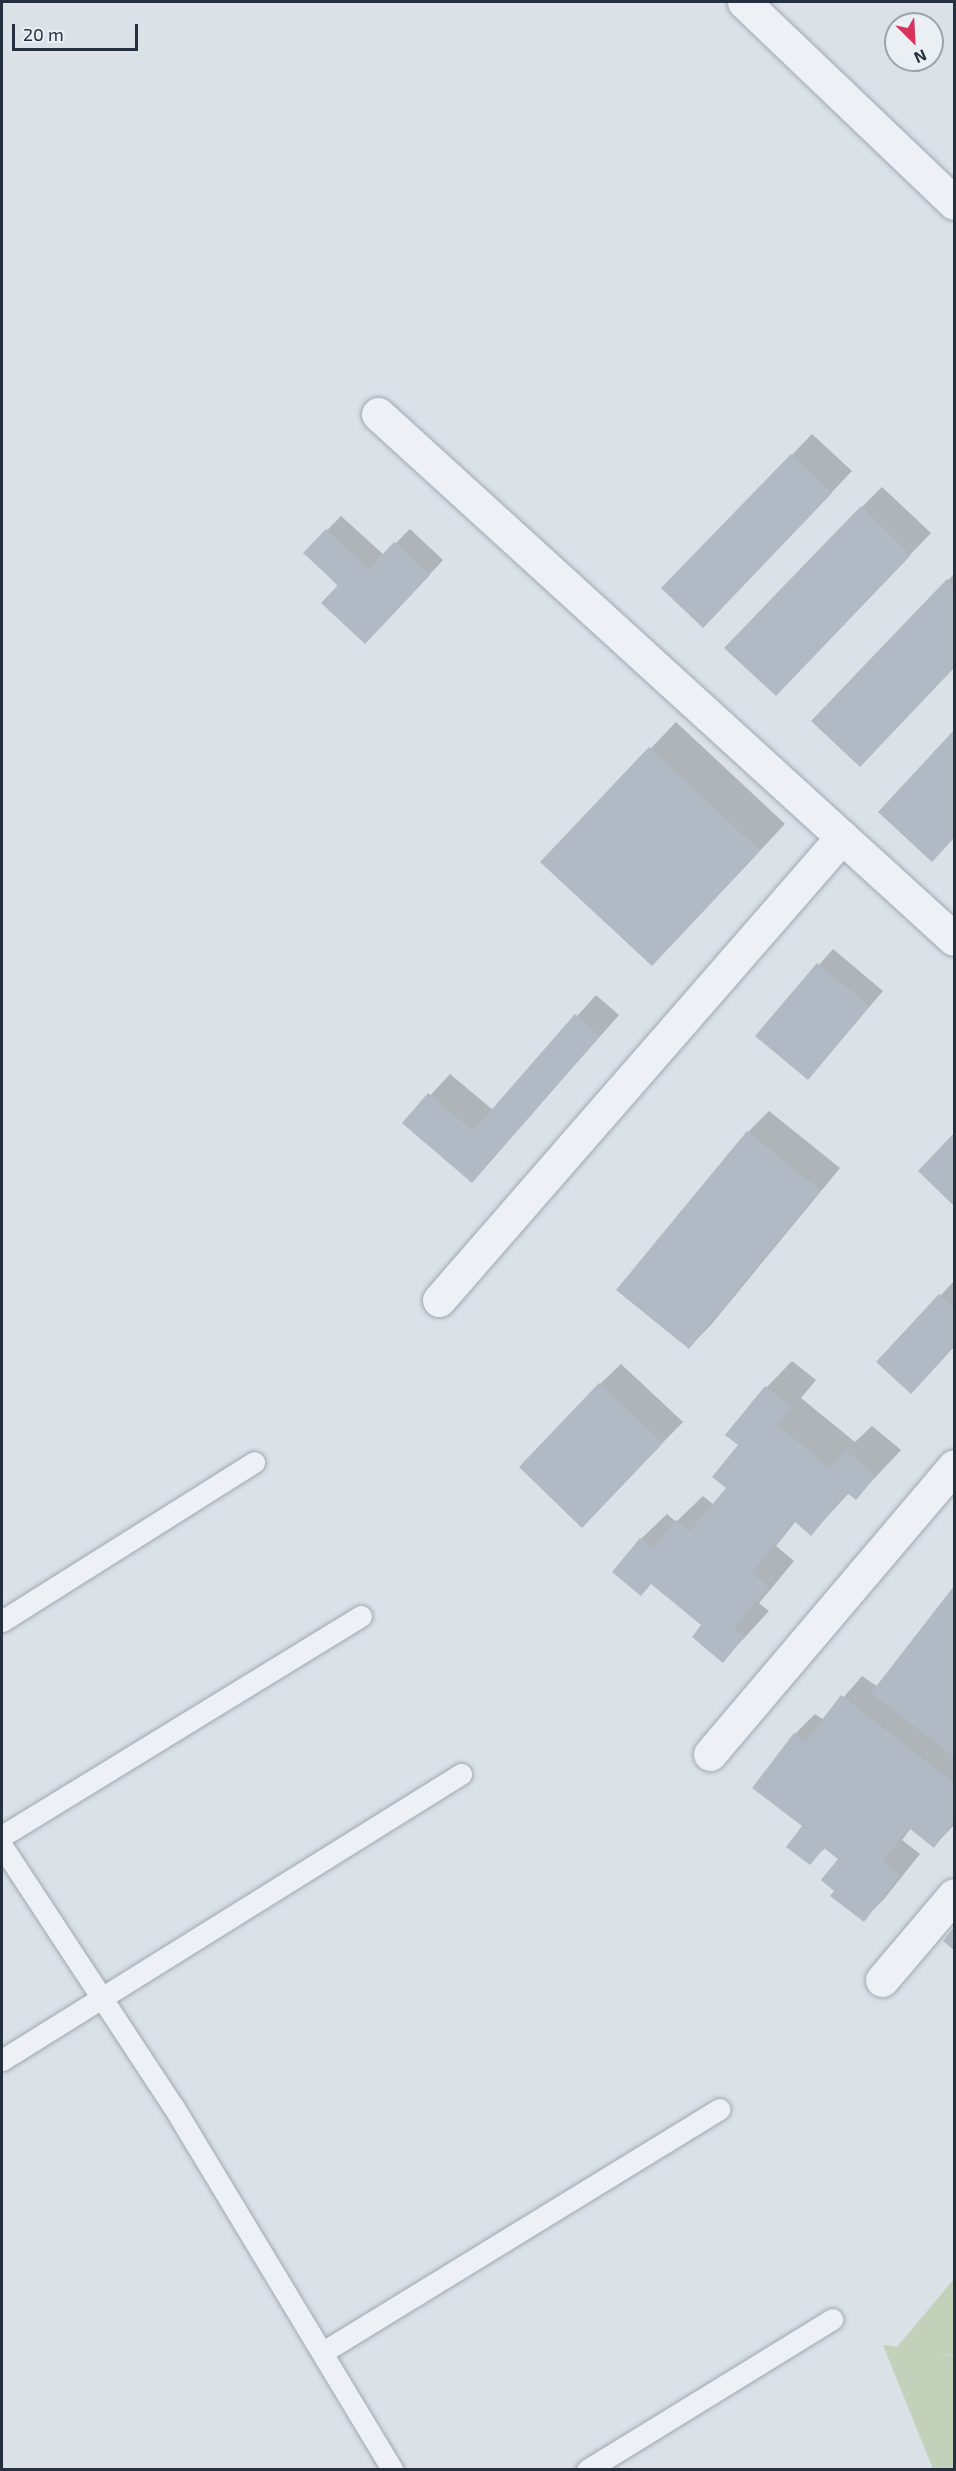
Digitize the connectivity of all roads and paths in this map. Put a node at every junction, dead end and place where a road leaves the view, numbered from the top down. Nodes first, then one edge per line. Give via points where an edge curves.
1 (744, 2) edge
2 (954, 202) edge
3 (378, 414) dead end
4 (842, 837) junction
5 (954, 939) edge
6 (439, 1300) dead end
7 (254, 1462) dead end
8 (954, 1466) edge
9 (361, 1616) dead end
10 (2, 1621) edge
11 (710, 1754) dead end
12 (461, 1774) dead end
13 (2, 1836) edge
14 (2, 1846) edge
15 (954, 1895) edge
16 (882, 1980) dead end
17 (101, 1997) junction
18 (2, 2060) edge
19 (720, 2109) dead end
20 (832, 2319) dead end
21 (323, 2352) junction
22 (393, 2469) edge
23 (587, 2469) edge

1 - 2 street
3 - 4 street
4 - 5 street
4 - 6 street
7 - 10 lane
8 - 11 street
9 - 13 lane
12 - 17 lane
14 - 17 lane
15 - 16 street
17 - 18 lane
17 - 21 lane
19 - 21 lane
20 - 23 lane
21 - 22 lane

